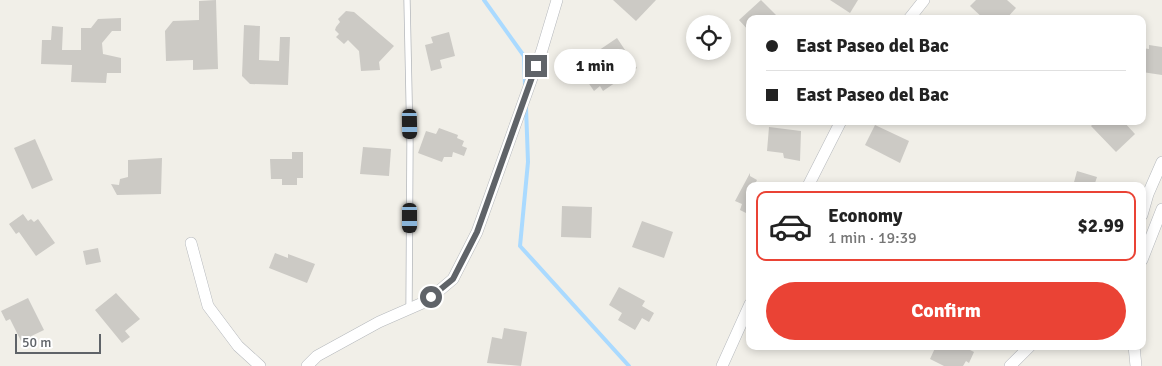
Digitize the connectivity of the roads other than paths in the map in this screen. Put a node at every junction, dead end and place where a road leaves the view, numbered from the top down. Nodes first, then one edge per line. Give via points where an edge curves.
1 (407, 0) edge
2 (557, 0) edge
3 (924, 0) edge
4 (912, 15) edge
5 (839, 125) edge
6 (1162, 162) edge
7 (810, 182) edge
8 (1146, 201) edge
9 (1162, 209) edge
10 (191, 243) dead end
11 (1146, 250) edge
12 (409, 309) junction
13 (746, 313) edge
14 (1026, 350) edge
15 (1134, 350) edge
16 (260, 366) edge
17 (307, 366) edge
18 (722, 366) edge
19 (1010, 366) edge
20 (1136, 366) edge

1 - 12 lane
2 - 12 street via 477,232 453,279 427,301
3 - 4 street
5 - 7 street
6 - 8 street
9 - 11 street
10 - 16 street via 208,306 238,346
12 - 17 street via 317,356
13 - 18 street
14 - 19 street
15 - 20 street

